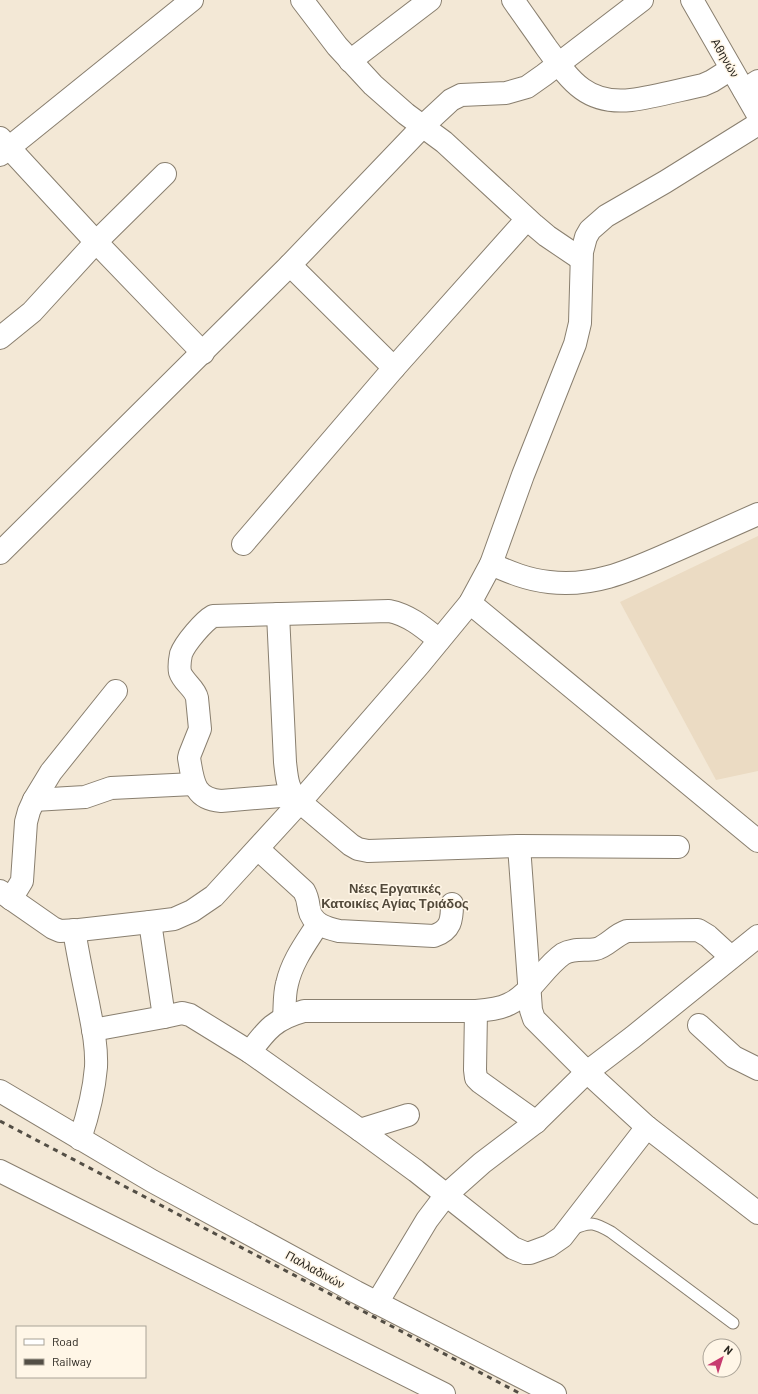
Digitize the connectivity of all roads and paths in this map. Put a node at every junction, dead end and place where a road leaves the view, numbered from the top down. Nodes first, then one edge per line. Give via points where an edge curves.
1 (192, 0) edge
2 (302, 0) edge
3 (430, 0) edge
4 (513, 0) edge
5 (642, 0) edge
6 (692, 0) edge
7 (350, 61) junction
8 (558, 64) junction
9 (731, 69) junction
10 (751, 86) edge
11 (758, 115) edge
12 (758, 124) edge
13 (423, 126) junction
14 (3, 147) edge
15 (165, 174) dead end
16 (527, 219) junction
17 (96, 242) junction
18 (582, 259) junction
19 (290, 265) junction
20 (0, 338) edge
21 (203, 353) junction
22 (394, 368) junction
23 (758, 514) edge
24 (243, 544) dead end
25 (2, 547) edge
26 (491, 564) junction
27 (470, 602) junction
28 (278, 614) junction
29 (439, 640) junction
30 (116, 691) dead end
31 (194, 784) junction
32 (297, 799) junction
33 (34, 800) junction
34 (758, 841) edge
35 (519, 846) junction
36 (678, 847) dead end
37 (258, 849) junction
38 (6, 895) edge
39 (452, 904) dead end
40 (150, 922) junction
41 (318, 924) junction
42 (74, 930) junction
43 (758, 936) edge
44 (732, 957) junction
45 (530, 987) junction
46 (476, 1010) junction
47 (164, 1017) junction
48 (284, 1018) junction
49 (699, 1025) dead end
50 (93, 1030) junction
51 (250, 1052) junction
52 (758, 1069) edge
53 (587, 1072) junction
54 (0, 1091) edge
55 (408, 1115) dead end
56 (536, 1122) junction
57 (647, 1127) junction
58 (360, 1130) junction
59 (80, 1139) junction
60 (0, 1171) edge
61 (446, 1195) junction
62 (758, 1213) edge
63 (567, 1232) junction
64 (377, 1303) junction
65 (733, 1323) dead end
66 (444, 1394) edge
67 (555, 1394) edge

1 - 14 street
2 - 7 street
3 - 7 street
4 - 8 street
5 - 8 street
6 - 9 street, Αθηνών
7 - 13 street via 389,100
8 - 9 street via 574,83 585,91 600,98 622,100 703,85
8 - 13 street via 533,84 516,91 456,96
9 - 10 street, Αθηνών
10 - 11 street, Αθηνών
12 - 18 street via 602,220 586,234
13 - 16 street via 444,142
13 - 19 street
14 - 17 street
15 - 17 street
16 - 18 street
16 - 22 street
17 - 20 street via 32,312
17 - 21 street
18 - 26 street via 580,323 575,344
19 - 21 street
19 - 22 street
21 - 25 street
22 - 24 street
23 - 26 street via 626,573 600,580 549,582 522,577
26 - 27 street
27 - 29 street
27 - 34 street
28 - 29 street via 396,612 416,622
28 - 31 street via 214,616 203,624 182,652 180,672 196,694 200,729 190,758
28 - 32 street via 285,762 288,786
29 - 32 street
30 - 33 street via 51,772
31 - 32 street via 198,792 211,800
31 - 33 street via 111,788 85,797
32 - 35 street via 351,845 361,850
32 - 37 street
33 - 38 street via 26,822 22,882
35 - 36 street
35 - 45 street
37 - 40 street via 214,896 192,911 174,919
37 - 41 street via 304,891 308,897 309,911
38 - 42 street via 53,928 60,931
39 - 41 street via 452,917 448,927 434,936 339,931
40 - 42 street
40 - 47 street
41 - 48 street via 291,970 286,985
42 - 50 street
43 - 44 street
44 - 45 street via 698,930 627,931 598,948 564,953
44 - 53 street
45 - 46 street via 509,1005
45 - 53 street via 530,1010 534,1019
46 - 48 street via 304,1011
46 - 56 street via 476,1078
47 - 50 street
47 - 51 street via 182,1013 190,1015
48 - 51 street via 264,1033
49 - 52 street via 734,1057
50 - 59 street via 96,1052 94,1083
51 - 58 street
53 - 56 street
53 - 57 street
54 - 59 street, Παλλαδινών
55 - 58 street
56 - 61 street via 482,1163
57 - 62 street
57 - 63 street
58 - 61 street
59 - 64 street, Παλλαδινών
60 - 66 street
61 - 63 street via 513,1248 525,1253 539,1251 558,1241
61 - 64 street via 427,1220
63 - 65 lane via 583,1225 596,1224 611,1232
64 - 67 street, Παλλαδινών

